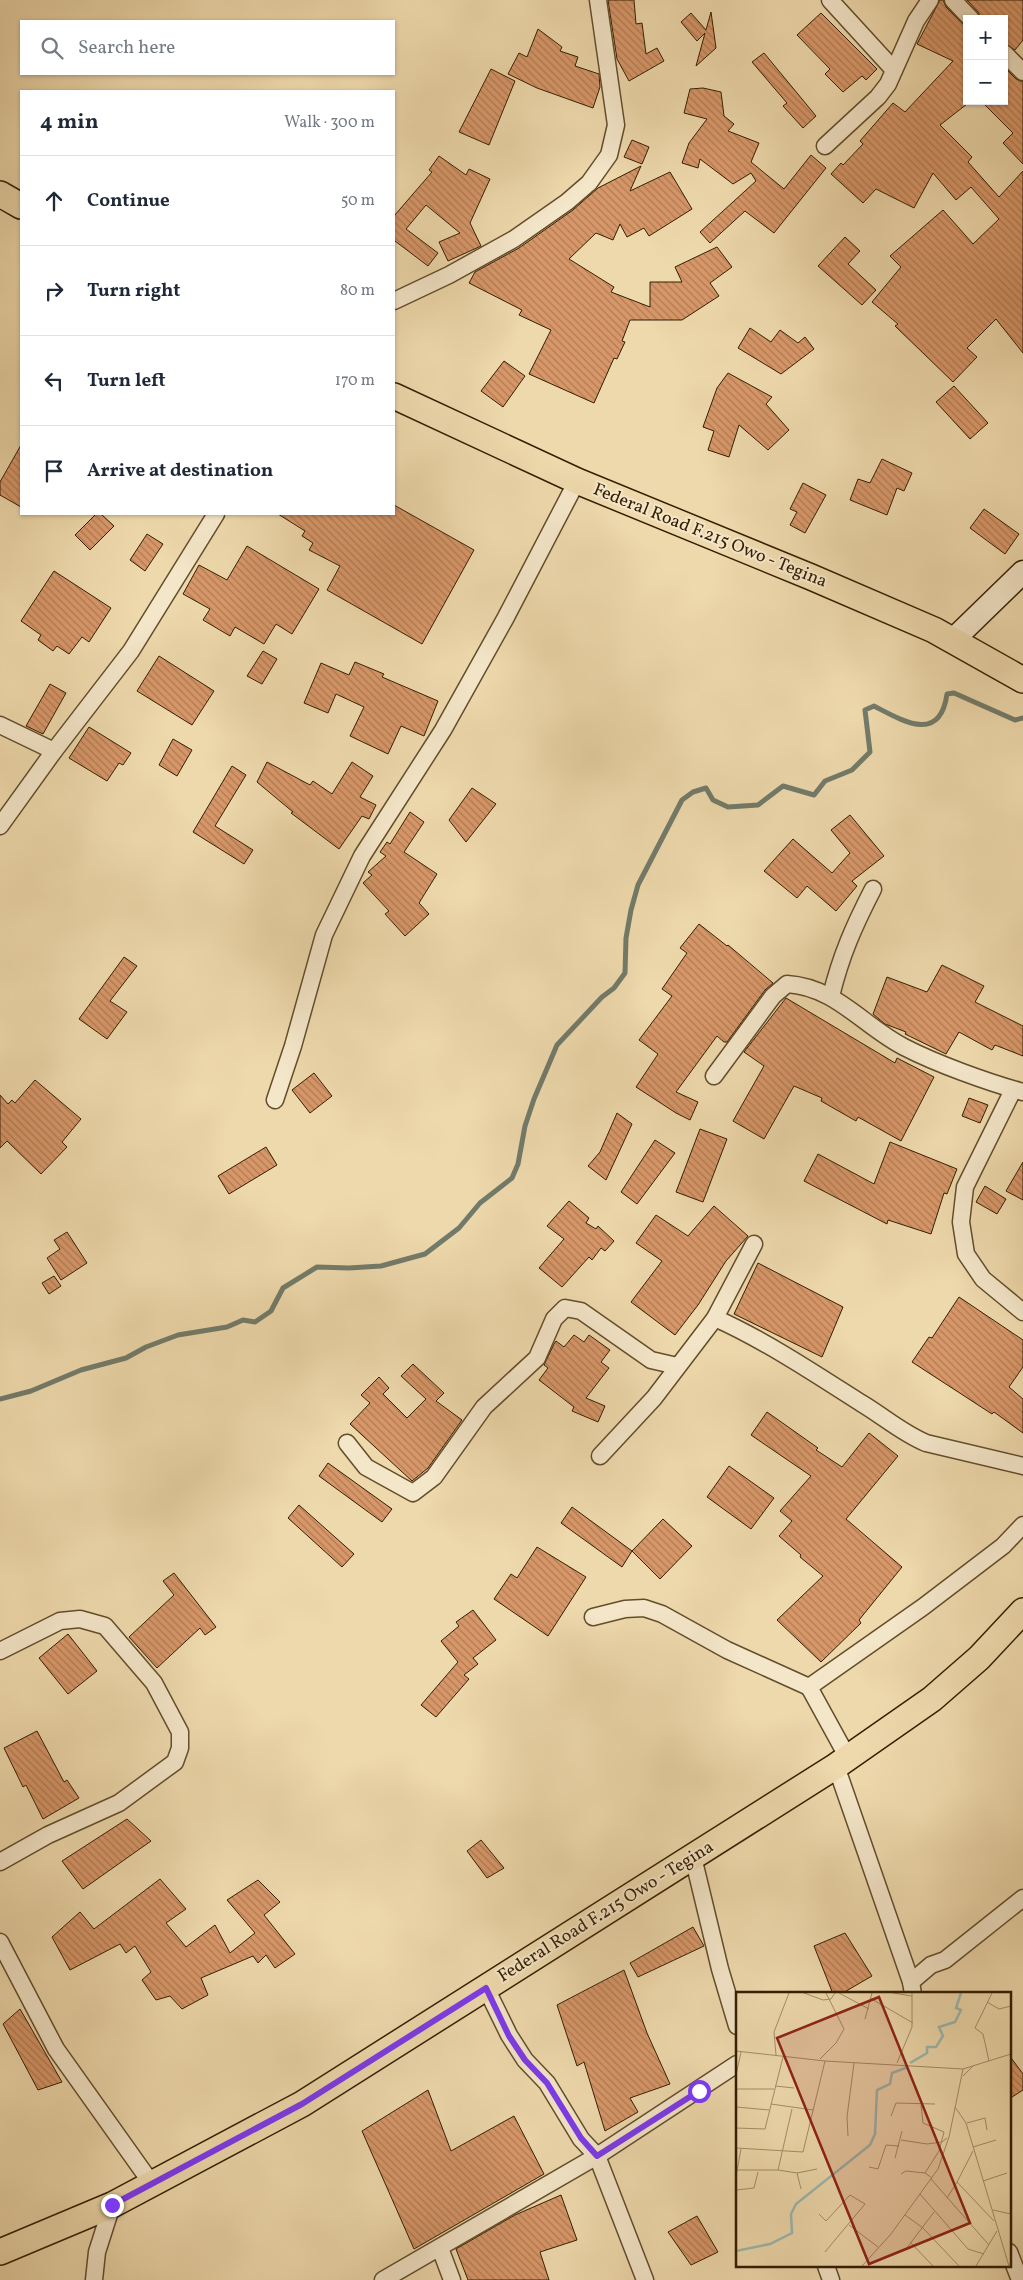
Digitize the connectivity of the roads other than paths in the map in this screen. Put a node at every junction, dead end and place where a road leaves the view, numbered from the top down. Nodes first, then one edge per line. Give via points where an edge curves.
1 (598, 0) edge
2 (830, 0) edge
3 (930, 0) edge
4 (953, 0) edge
5 (967, 15) edge
6 (1008, 58) edge
7 (894, 70) junction
8 (1023, 72) edge
9 (825, 146) dead end
10 (0, 194) edge
11 (20, 205) edge
12 (395, 301) edge
13 (395, 396) edge
14 (577, 480) junction
15 (215, 515) edge
16 (1023, 572) edge
17 (953, 640) junction
18 (1023, 680) edge
19 (0, 725) edge
20 (54, 751) junction
21 (0, 826) edge
22 (873, 889) dead end
23 (831, 996) junction
24 (714, 1076) dead end
25 (1018, 1091) edge
26 (275, 1100) dead end
27 (754, 1244) dead end
28 (1023, 1312) edge
29 (715, 1318) junction
30 (677, 1366) junction
31 (347, 1443) dead end
32 (600, 1456) dead end
33 (1023, 1466) edge
34 (1023, 1524) edge
35 (1023, 1611) edge
36 (593, 1617) dead end
37 (0, 1651) edge
38 (809, 1688) junction
39 (842, 1762) junction
40 (693, 1857) junction
41 (0, 1862) edge
42 (1023, 1898) edge
43 (0, 1942) edge
44 (486, 1988) junction
45 (912, 1988) edge
46 (736, 2023) edge
47 (736, 2065) edge
48 (597, 2156) junction
49 (152, 2184) junction
50 (112, 2205) junction
51 (440, 2248) junction
52 (0, 2252) edge
53 (1010, 2255) edge
54 (827, 2268) edge
55 (94, 2280) edge
56 (384, 2280) edge
57 (452, 2280) edge
58 (645, 2280) edge
59 (831, 2280) edge
60 (1020, 2280) edge

1 - 12 street via 616,125 609,156 590,183 514,239
2 - 7 street
3 - 7 street via 916,21
4 - 5 street
6 - 8 street
7 - 9 street via 878,97
10 - 11 main road
13 - 14 main road, Federal Road F.215 Owo - Tegina
14 - 17 main road, Federal Road F.215 Owo - Tegina
14 - 26 street via 505,620 443,730 362,856 332,917 324,934
15 - 20 street via 131,651
16 - 17 street
17 - 18 main road, Federal Road F.215 Owo - Tegina
19 - 20 street
20 - 21 street
22 - 23 street via 851,930
23 - 24 street via 804,985 788,984 773,996
23 - 25 street via 903,1047
25 - 28 street via 965,1188 961,1222 966,1254 982,1279
27 - 29 street
29 - 30 street
29 - 33 street via 742,1330 926,1444
30 - 31 street via 651,1360 581,1311 565,1308 554,1319 537,1358 484,1407 434,1477 413,1493 366,1467
30 - 32 street via 654,1398
34 - 38 street via 1003,1546
35 - 39 main road, Federal Road F.215 Owo - Tegina via 979,1658 932,1699
36 - 38 street via 644,1608
37 - 41 street via 60,1621 80,1619 105,1626 154,1683 180,1732 180,1748 175,1762 167,1768 118,1803
38 - 39 street
39 - 40 main road, Federal Road F.215 Owo - Tegina
39 - 45 street
40 - 44 main road, Federal Road F.215 Owo - Tegina
40 - 46 street
42 - 45 street via 944,1960 931,1965
43 - 49 street via 56,2049
44 - 48 street via 509,2036 525,2060 547,2083 581,2138
44 - 49 main road, Federal Road F.215 Owo - Tegina via 302,2104
47 - 48 street
48 - 51 street
48 - 58 street
49 - 50 main road, Federal Road F.215 Owo - Tegina
50 - 52 main road, Federal Road F.215 Owo - Tegina
50 - 55 street via 97,2252
51 - 56 street
51 - 57 street
53 - 60 street
54 - 59 street

